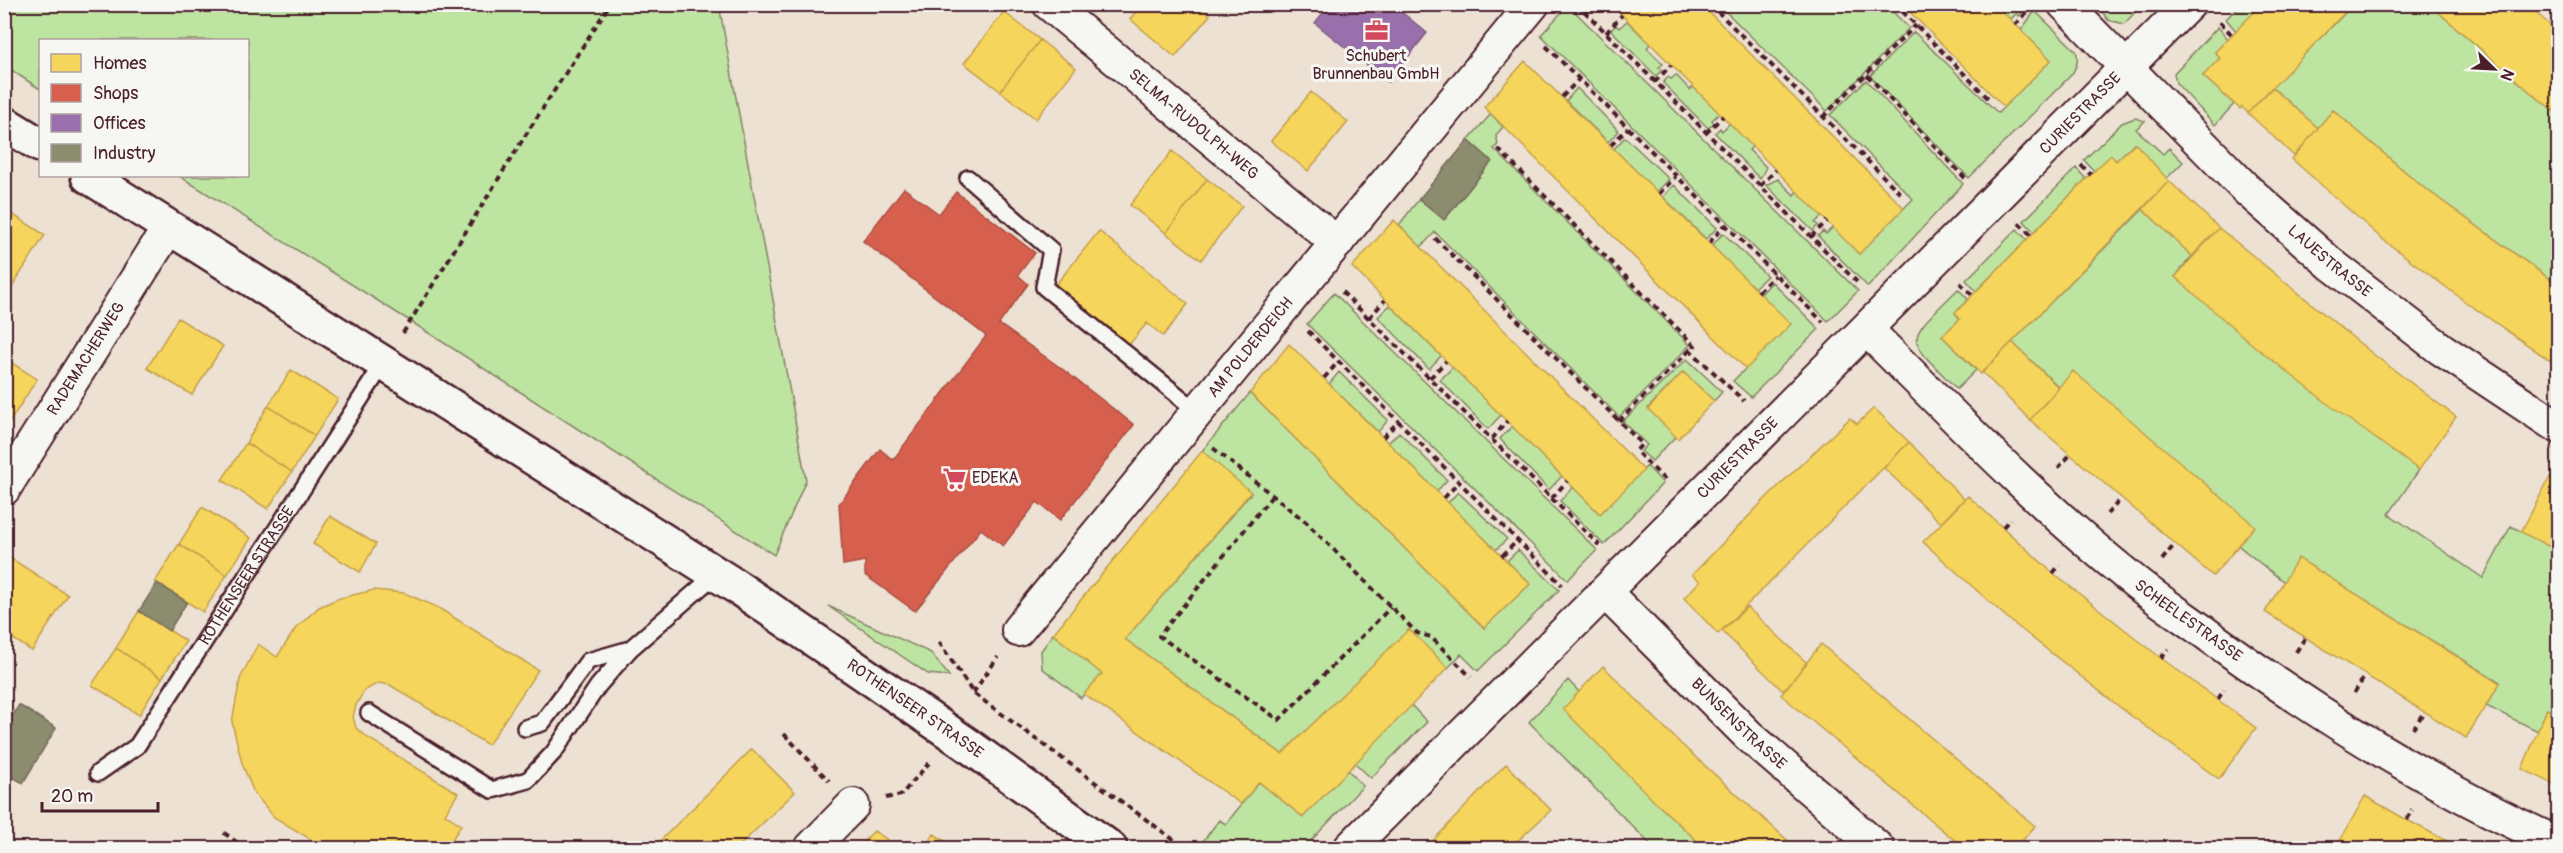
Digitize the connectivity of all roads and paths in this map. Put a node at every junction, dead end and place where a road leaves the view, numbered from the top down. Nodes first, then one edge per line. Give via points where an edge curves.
1 (610, 4) edge
2 (1048, 4) edge
3 (1533, 4) edge
4 (1577, 4) edge
5 (1710, 4) edge
6 (1895, 4) edge
7 (2034, 4) edge
8 (2064, 4) edge
9 (2202, 11) edge
10 (1622, 15) dead end
11 (1916, 25) junction
12 (2015, 25) dead end
13 (1606, 33) junction
14 (2232, 34) dead end
15 (1542, 42) dead end
16 (1671, 65) dead end
17 (2127, 68) junction
18 (1867, 75) junction
19 (1579, 79) junction
20 (1655, 82) junction
21 (1562, 97) dead end
22 (1991, 101) dead end
23 (1723, 116) dead end
24 (1823, 117) junction
25 (4, 123) edge
26 (1628, 128) junction
27 (1706, 133) junction
28 (39, 144) edge
29 (1611, 146) dead end
30 (1498, 149) dead end
31 (2075, 158) dead end
32 (1776, 170) dead end
33 (2091, 175) dead end
34 (1676, 176) junction
35 (90, 177) edge
36 (968, 178) dead end
37 (1972, 185) dead end
38 (1760, 186) junction
39 (1659, 194) dead end
40 (1902, 195) dead end
41 (2015, 218) dead end
42 (1827, 221) dead end
43 (1725, 225) junction
44 (169, 227) junction
45 (2031, 235) dead end
46 (1811, 237) junction
47 (1435, 238) dead end
48 (1337, 243) junction
49 (1709, 243) dead end
50 (1775, 275) junction
51 (1955, 278) dead end
52 (1334, 284) dead end
53 (1867, 291) dead end
54 (1758, 292) dead end
55 (1972, 295) dead end
56 (1385, 300) dead end
57 (1369, 318) junction
58 (1301, 324) dead end
59 (1829, 329) dead end
60 (1867, 330) junction
61 (1690, 350) junction
62 (1446, 361) dead end
63 (1338, 362) junction
64 (383, 364) junction
65 (1324, 378) dead end
66 (1430, 378) junction
67 (1750, 408) dead end
68 (1197, 411) junction
69 (1507, 421) dead end
70 (1619, 421) junction
71 (1398, 422) junction
72 (2559, 427) edge
73 (1383, 437) dead end
74 (1492, 439) junction
75 (1212, 447) dead end
76 (1567, 481) dead end
77 (1459, 482) junction
78 (1673, 488) dead end
79 (4, 489) edge
80 (1272, 496) junction
81 (1444, 498) dead end
82 (1552, 498) junction
83 (1518, 540) junction
84 (1607, 552) dead end
85 (1502, 556) dead end
86 (716, 574) junction
87 (1568, 592) dead end
88 (1605, 592) junction
89 (1391, 607) junction
90 (1018, 630) joint
91 (2305, 638) dead end
92 (939, 642) dead end
93 (630, 649) junction
94 (2290, 661) dead end
95 (2365, 676) dead end
96 (973, 693) junction
97 (2352, 697) dead end
98 (1496, 701) junction
99 (2424, 712) dead end
100 (369, 713) dead end
101 (525, 728) dead end
102 (2412, 732) dead end
103 (784, 734) dead end
104 (932, 760) dead end
105 (98, 773) dead end
106 (853, 805) junction
107 (224, 833) dead end
108 (2559, 843) edge
109 (245, 849) edge
110 (811, 849) edge
111 (1110, 849) edge
112 (1185, 849) edge
113 (1350, 849) edge
114 (1878, 849) edge

1 - 64 path
2 - 48 street, SELMA-RUDOLPH-WEG
3 - 48 street, AM POLDERDEICH
4 - 13 path
5 - 24 path
6 - 11 path
7 - 12 path
8 - 17 street, CURIESTRASSE
9 - 14 path
9 - 17 street, CURIESTRASSE
10 - 13 path
11 - 18 path
11 - 22 path
13 - 20 path
15 - 19 path
16 - 20 path
17 - 60 street, CURIESTRASSE
17 - 72 street, LAUESTRASSE via 2246,189 2331,264 2440,349
18 - 24 path
18 - 37 path
19 - 21 path
19 - 26 path
20 - 27 path
23 - 27 path
24 - 40 path
25 - 28 street
26 - 29 path
26 - 34 path
27 - 38 path
30 - 61 path via 1695,346
31 - 33 path
32 - 38 path
34 - 39 path
34 - 43 path
35 - 44 street, ROTHENSEER STRASSE
36 - 68 lane via 1051,250 1044,286
38 - 46 path
41 - 45 path
42 - 46 path
43 - 49 path
43 - 50 path
44 - 64 street, ROTHENSEER STRASSE
44 - 79 street, RADEMACHERWEG
46 - 53 path
47 - 70 path
48 - 68 street, AM POLDERDEICH
50 - 54 path
50 - 59 path
51 - 55 path
52 - 57 path
56 - 57 path
57 - 66 path
58 - 63 path
60 - 88 street, CURIESTRASSE
60 - 108 street, SCHEELESTRASSE via 2018,479 2138,584 2272,681 2355,734 2440,783
61 - 67 path
61 - 70 path
62 - 66 path
63 - 65 path
63 - 71 path
64 - 86 street, ROTHENSEER STRASSE
64 - 105 lane, ROTHENSEER STRASSE via 137,746
66 - 74 path
68 - 90 street, AM POLDERDEICH
69 - 74 path
70 - 78 path via 1642,444 1636,451
71 - 73 path
71 - 77 path
74 - 82 path
75 - 80 path
76 - 82 path
77 - 81 path
77 - 83 path
80 - 89 path via 1306,522
80 - 89 path via 1159,636 1279,720
82 - 84 path
83 - 85 path
83 - 87 path
86 - 93 lane
86 - 111 street, ROTHENSEER STRASSE via 965,743
88 - 98 street, CURIESTRASSE
88 - 114 street, BUNSENSTRASSE via 1748,735
89 - 98 path via 1417,633 1431,637
90 - 96 path
91 - 94 path
92 - 96 path
93 - 100 lane via 598,686 554,752 528,780 492,790
93 - 101 lane via 588,661 542,723
95 - 97 path
96 - 112 path
98 - 113 street, CURIESTRASSE
99 - 102 path
103 - 106 path
104 - 106 path via 901,795
106 - 110 street
107 - 109 path

